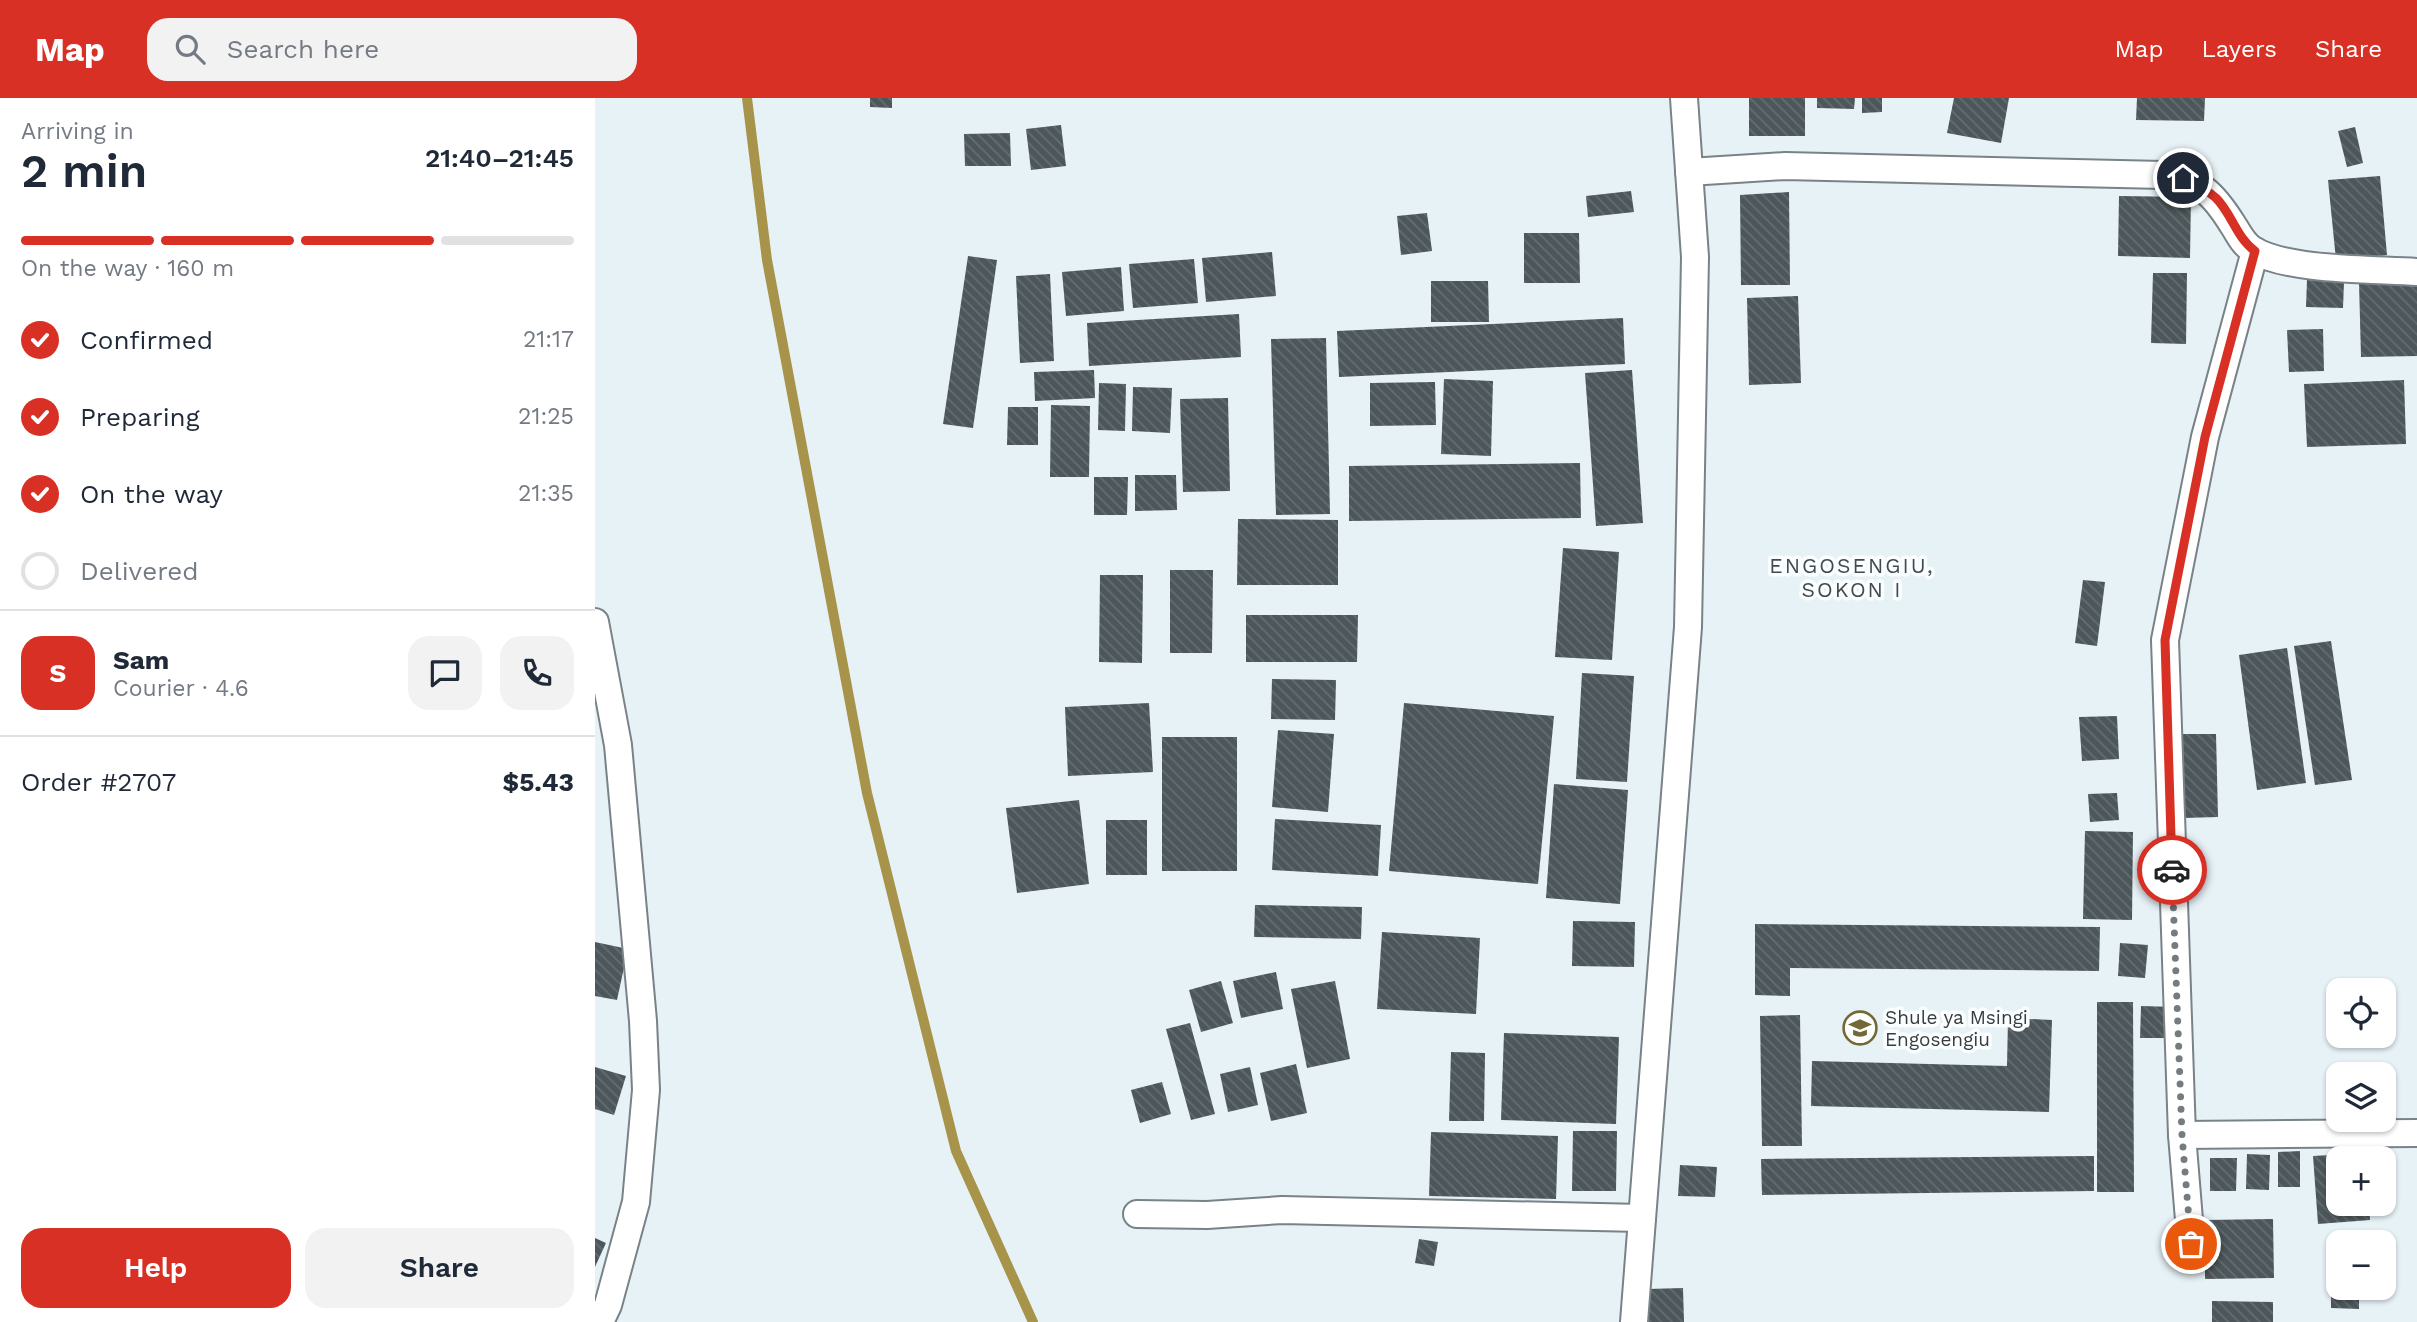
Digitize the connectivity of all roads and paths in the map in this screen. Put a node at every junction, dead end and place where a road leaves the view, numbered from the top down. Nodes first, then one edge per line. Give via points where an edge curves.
1 (1684, 98) edge
2 (1689, 172) junction
3 (2255, 251) junction
4 (2417, 272) edge
5 (595, 622) edge
6 (2417, 1133) edge
7 (2182, 1135) junction
8 (1137, 1214) dead end
9 (1642, 1218) junction
10 (2191, 1244) dead end
11 (600, 1322) edge
12 (1634, 1322) edge

1 - 2 street
2 - 3 street via 1785,166 2162,175 2202,187
2 - 9 street via 1695,257 1688,627
3 - 4 street via 2291,263
3 - 7 street via 2205,437 2165,640
5 - 11 street via 618,745 646,1090 636,1202
6 - 7 street
7 - 10 street
8 - 9 street via 1282,1210
9 - 12 street

